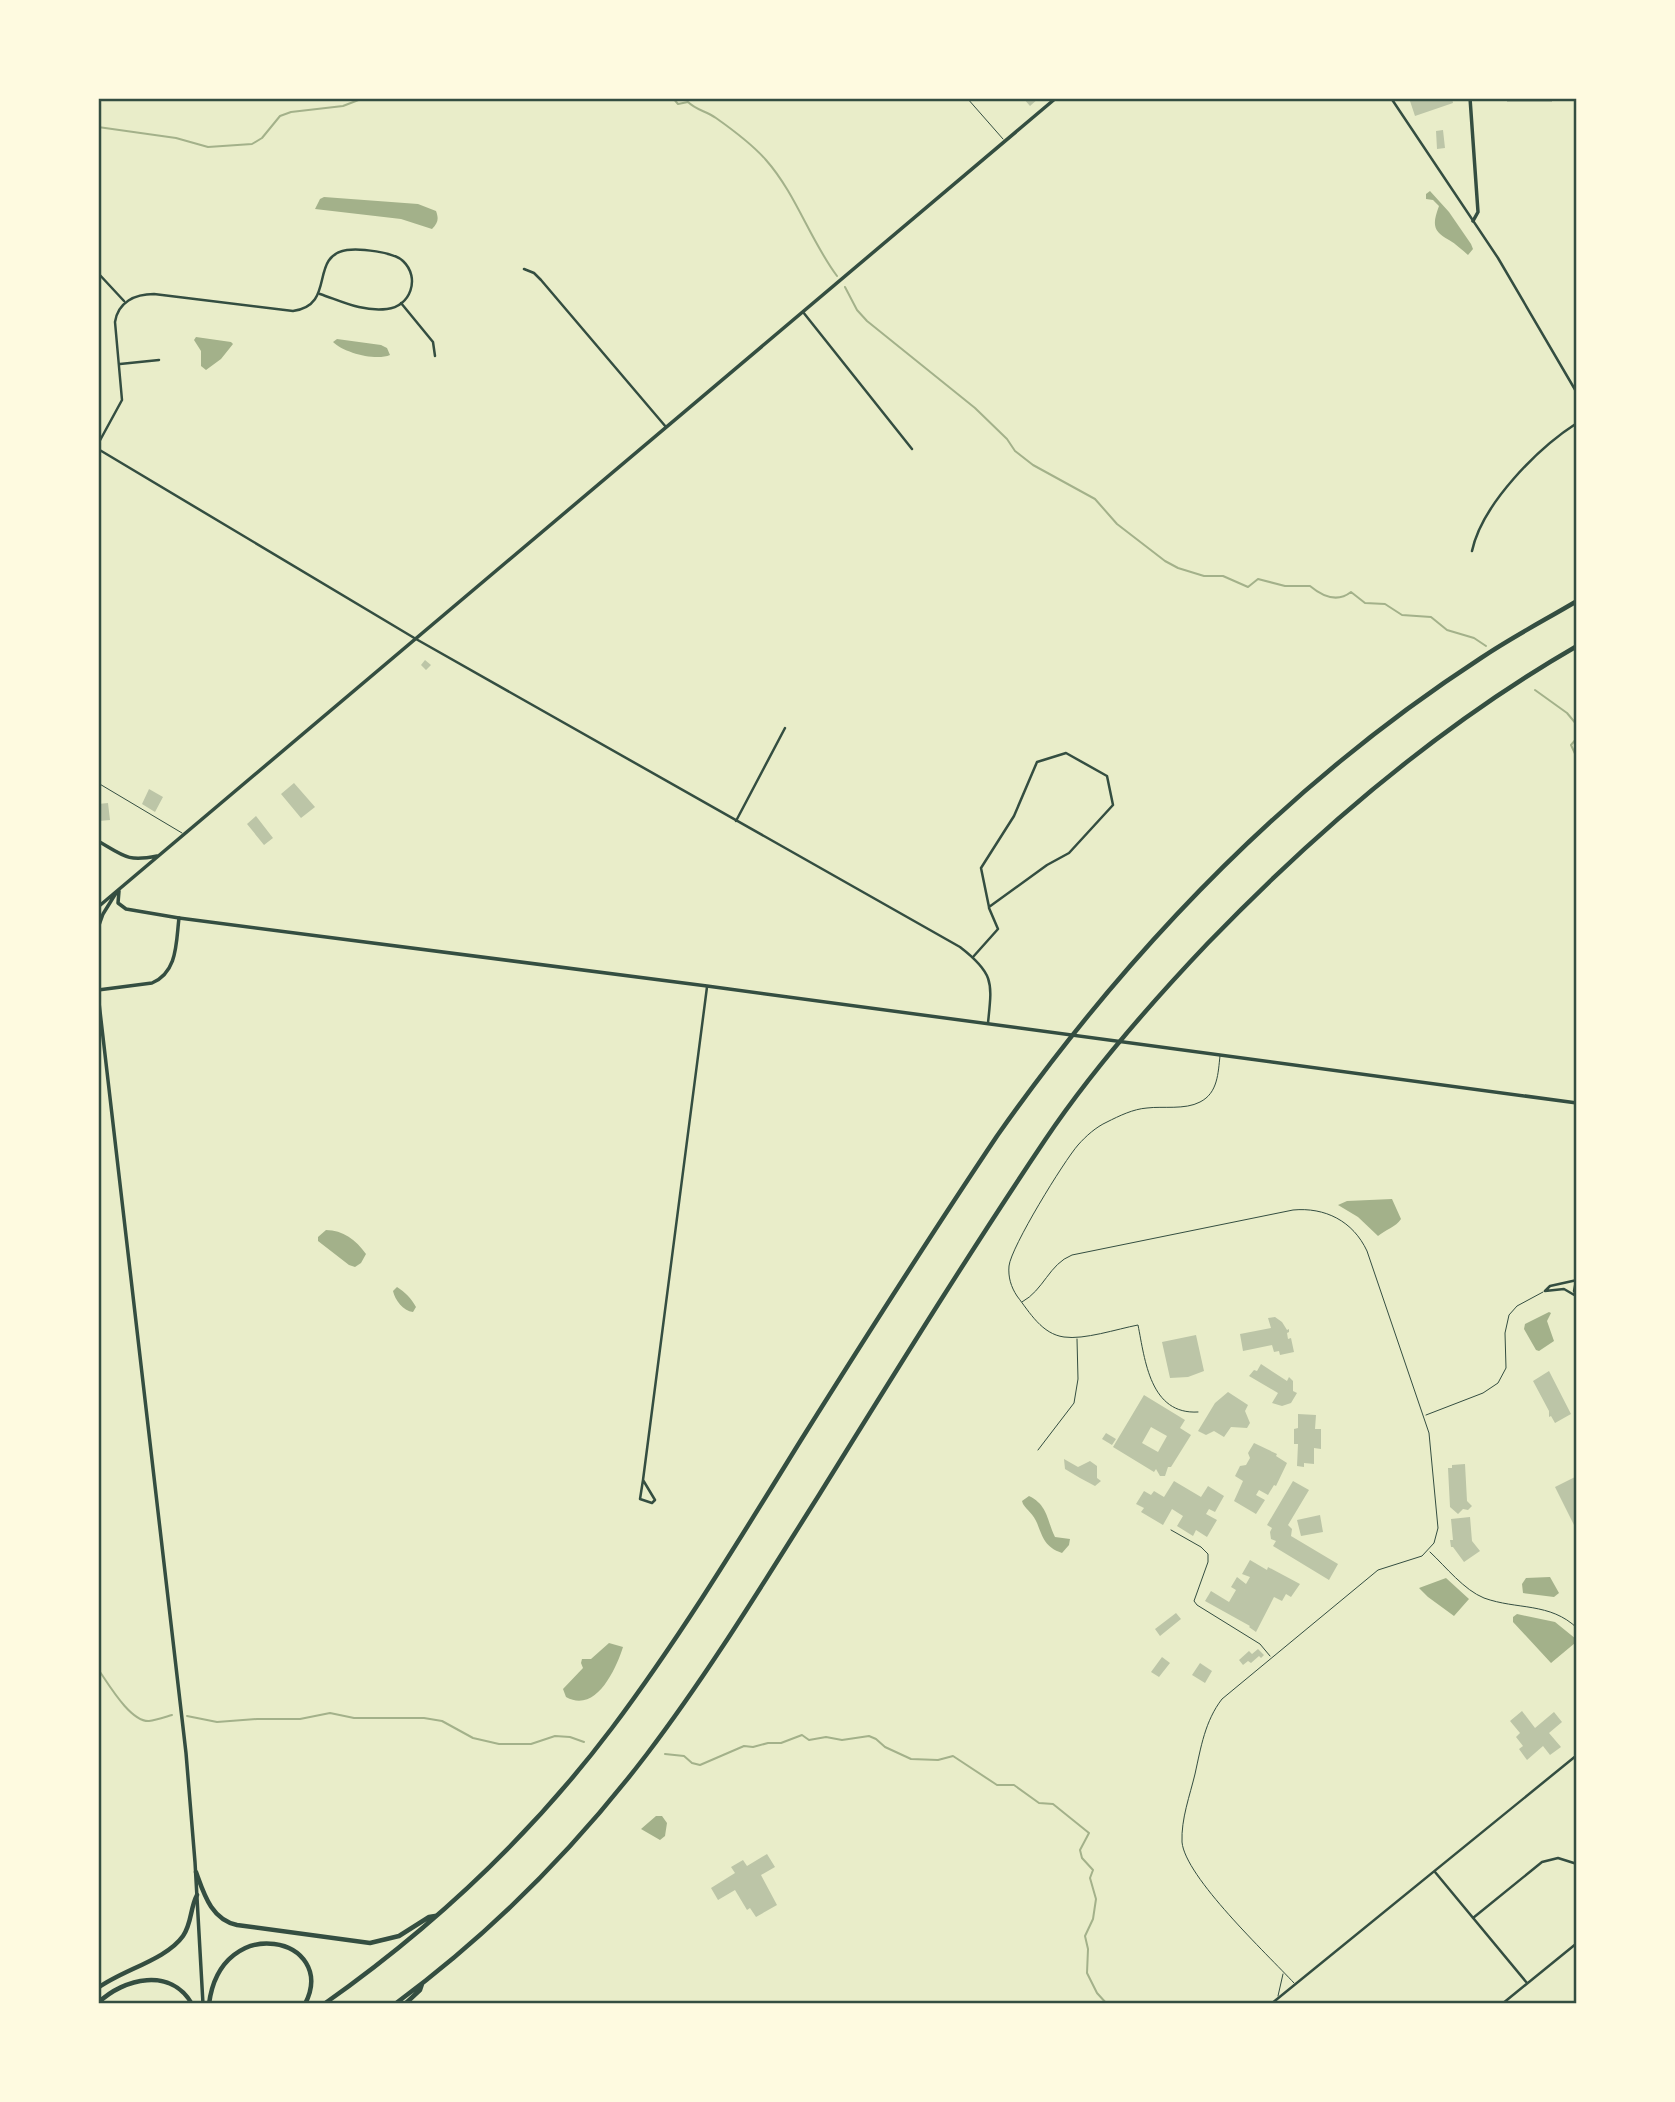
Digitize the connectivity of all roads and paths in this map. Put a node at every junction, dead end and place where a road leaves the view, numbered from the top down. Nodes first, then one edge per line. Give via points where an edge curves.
1 (967, 98) edge
2 (1056, 98) edge
3 (1391, 98) edge
4 (1470, 98) edge
5 (1005, 141) junction
6 (1473, 221) junction
7 (524, 269) dead end
8 (98, 273) edge
9 (320, 294) junction
10 (125, 302) junction
11 (401, 303) junction
12 (803, 312) junction
13 (435, 356) dead end
14 (159, 360) dead end
15 (120, 364) junction
16 (1577, 393) edge
17 (1577, 423) edge
18 (666, 427) junction
19 (98, 446) edge
20 (912, 449) dead end
21 (1472, 551) dead end
22 (1577, 601) edge
23 (416, 639) junction
24 (1577, 646) edge
25 (785, 729) dead end
26 (98, 783) edge
27 (736, 821) junction
28 (184, 834) junction
29 (98, 841) edge
30 (159, 855) junction
31 (119, 889) junction
32 (98, 907) edge
33 (989, 907) junction
34 (179, 918) junction
35 (98, 928) edge
36 (973, 957) junction
37 (707, 986) junction
38 (98, 992) edge
39 (988, 1023) junction
40 (1221, 1054) junction
41 (1577, 1103) edge
42 (1577, 1280) edge
43 (1545, 1291) junction
44 (1576, 1297) edge
45 (1022, 1303) junction
46 (1077, 1337) junction
47 (1198, 1412) dead end
48 (1424, 1416) junction
49 (1038, 1450) dead end
50 (643, 1480) junction
51 (1171, 1530) dead end
52 (1428, 1551) junction
53 (1577, 1628) edge
54 (1272, 1658) junction
55 (1577, 1755) edge
56 (1577, 1864) edge
57 (196, 1872) junction
58 (1435, 1872) junction
59 (197, 1895) junction
60 (436, 1916) junction
61 (1473, 1918) junction
62 (1577, 1943) edge
63 (1283, 1971) junction
64 (422, 1983) junction
65 (1527, 1983) junction
66 (1295, 1984) junction
67 (98, 1988) edge
68 (98, 2003) edge
69 (1273, 2003) edge
70 (192, 2004) edge
71 (203, 2004) edge
72 (209, 2004) edge
73 (305, 2004) edge
74 (324, 2004) edge
75 (395, 2004) edge
76 (405, 2004) edge
77 (1502, 2004) edge

1 - 5 lane
2 - 5 main road
3 - 6 street
4 - 6 main road via 1478,212
5 - 12 main road
6 - 16 street
7 - 18 street via 541,279
8 - 10 street
9 - 10 street via 307,307 293,311 153,294
9 - 11 street via 346,305 379,309
9 - 11 street via 327,262 340,252 355,250 391,254 404,262 412,284
10 - 15 street via 115,322
11 - 13 street via 433,342
12 - 18 main road
12 - 20 street
14 - 15 street
15 - 19 street via 122,400
17 - 21 street via 1549,443 1505,489
18 - 23 main road
19 - 23 street
22 - 60 highway via 1479,659 1310,786 1227,863 1125,969 1039,1075 997,1136 641,1689 548,1805
23 - 27 street
23 - 28 main road
24 - 64 highway via 1495,696 1342,815 1258,892 1154,1002 1048,1136 719,1653 652,1747 592,1822 521,1896
25 - 27 street
26 - 28 lane
27 - 36 street
28 - 30 main road
29 - 30 main road via 129,859
30 - 31 main road
31 - 32 main road
31 - 34 main road via 118,903 126,909
31 - 35 main road
33 - 33 street via 1069,853 1113,805 1107,776 1066,753 1037,762 1014,816 981,868
33 - 36 street via 998,929
34 - 37 main road
34 - 38 main road via 169,972 152,983
36 - 39 street via 984,969 991,989
37 - 39 main road
37 - 50 street
38 - 57 main road
39 - 40 main road
40 - 41 main road
40 - 45 lane via 1214,1088 1199,1103 1125,1113 1103,1124 1076,1147 1014,1250 1009,1265 1011,1285
42 - 43 street
42 - 44 street via 1573,1287
43 - 44 street via 1564,1289
43 - 48 lane via 1509,1315 1507,1364 1498,1383
45 - 46 lane via 1047,1331
45 - 48 lane via 1056,1263 1072,1255 1293,1210 1318,1210 1346,1224 1365,1246
46 - 47 lane via 1138,1325 1158,1395 1175,1407
46 - 49 lane via 1074,1403
48 - 52 lane via 1432,1449 1438,1528
50 - 50 street via 653,1494 652,1503 640,1499
51 - 54 lane via 1208,1554 1194,1601 1197,1605 1260,1644
52 - 53 lane via 1478,1595 1549,1610
52 - 54 lane via 1377,1570
54 - 63 lane via 1223,1699 1209,1720 1182,1840 1198,1878
55 - 58 street
56 - 61 street via 1558,1858 1542,1862
57 - 59 main road
57 - 60 highway via 213,1910 237,1925 370,1943 399,1936
58 - 61 street
58 - 66 street
59 - 67 highway via 190,1924 177,1944
59 - 71 main road
60 - 74 highway
61 - 65 street
62 - 65 street
63 - 66 lane
63 - 69 lane via 1282,1987
64 - 75 highway
64 - 76 highway
65 - 77 street
66 - 69 street
68 - 70 highway via 125,1985 153,1979 170,1983
72 - 73 highway via 216,1978 229,1959 248,1946 272,1942 288,1947 305,1963 311,1979

